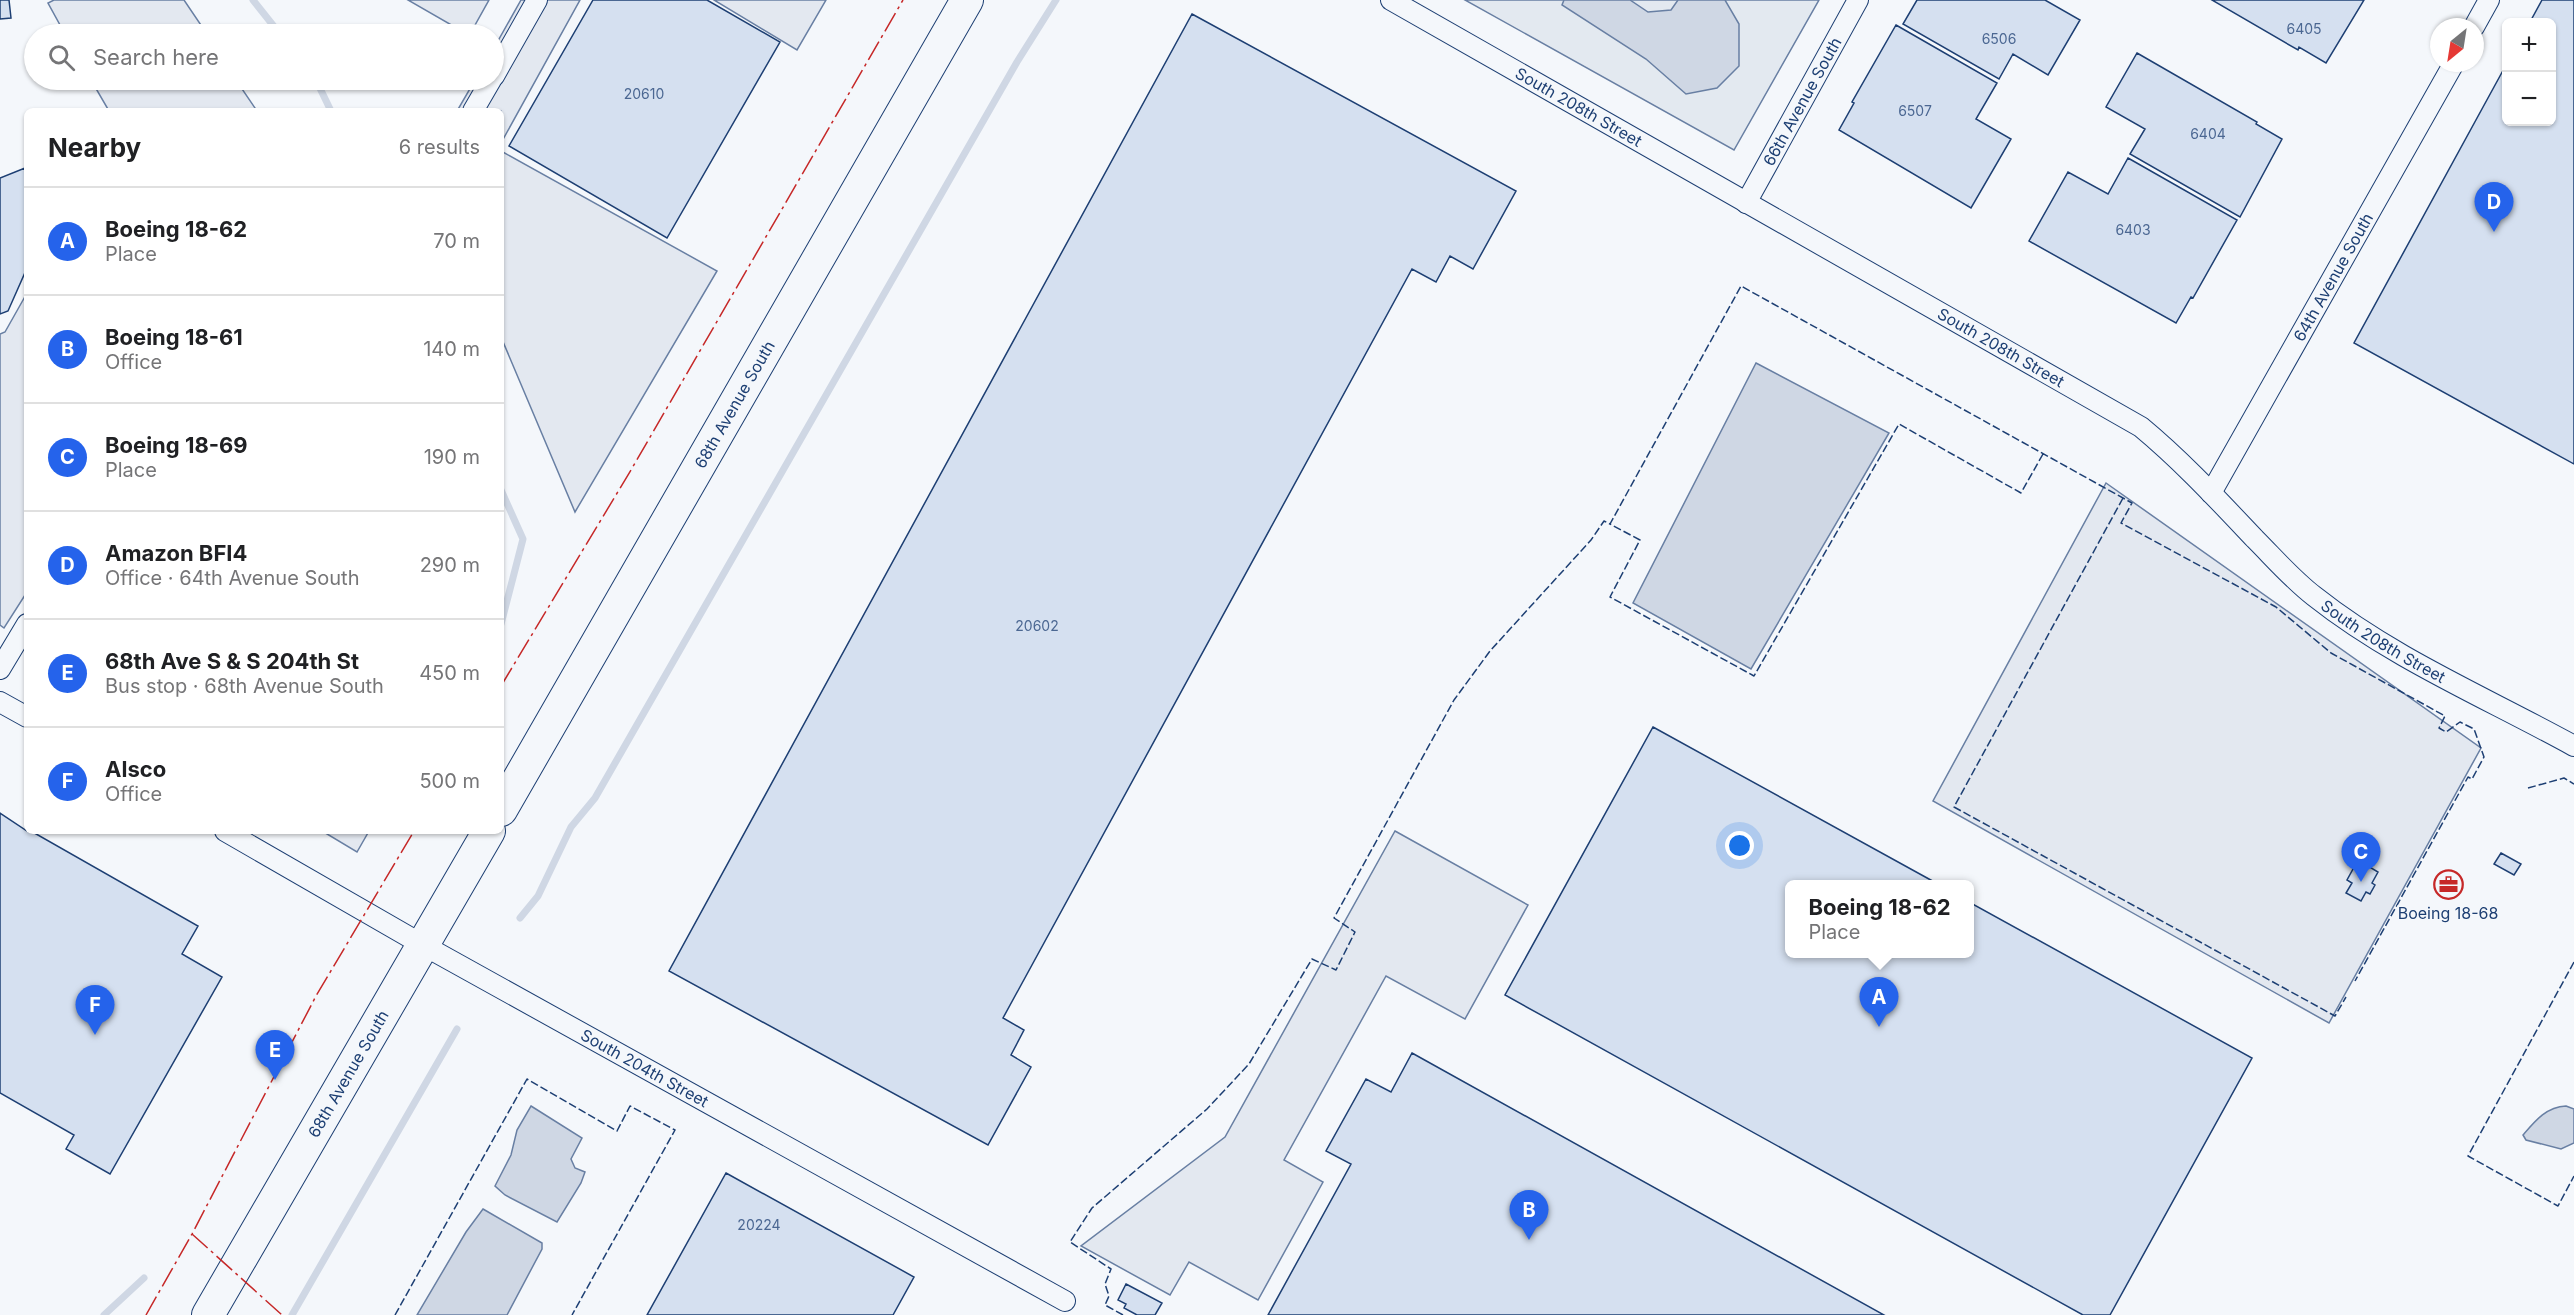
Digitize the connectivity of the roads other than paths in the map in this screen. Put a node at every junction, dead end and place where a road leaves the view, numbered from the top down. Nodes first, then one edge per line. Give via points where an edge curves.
1 (537, 0) edge
2 (967, 0) edge
3 (1390, 0) edge
4 (1858, 0) edge
5 (2489, 0) edge
6 (2479, 18) edge
7 (504, 57) edge
8 (2449, 72) edge
9 (485, 90) edge
10 (475, 108) edge
11 (1746, 203) junction
12 (2211, 494) junction
13 (24, 629) edge
14 (0, 669) edge
15 (0, 702) edge
16 (24, 715) edge
17 (2574, 746) edge
18 (504, 805) edge
19 (230, 834) edge
20 (487, 834) edge
21 (423, 945) junction
22 (1065, 1301) dead end
23 (208, 1315) edge

1 - 7 street
2 - 18 main road, 68th Avenue South
3 - 11 street, South 208th Street
4 - 11 street, 66th Avenue South
5 - 6 street
8 - 12 street, 64th Avenue South
9 - 10 street
11 - 12 street, South 208th Street via 2141,427 2177,457
12 - 17 street, South 208th Street via 2287,573 2339,615 2402,654
13 - 14 street
15 - 16 street
19 - 21 street, South 204th Street
20 - 21 main road, 68th Avenue South
21 - 22 street, South 204th Street
21 - 23 main road, 68th Avenue South

